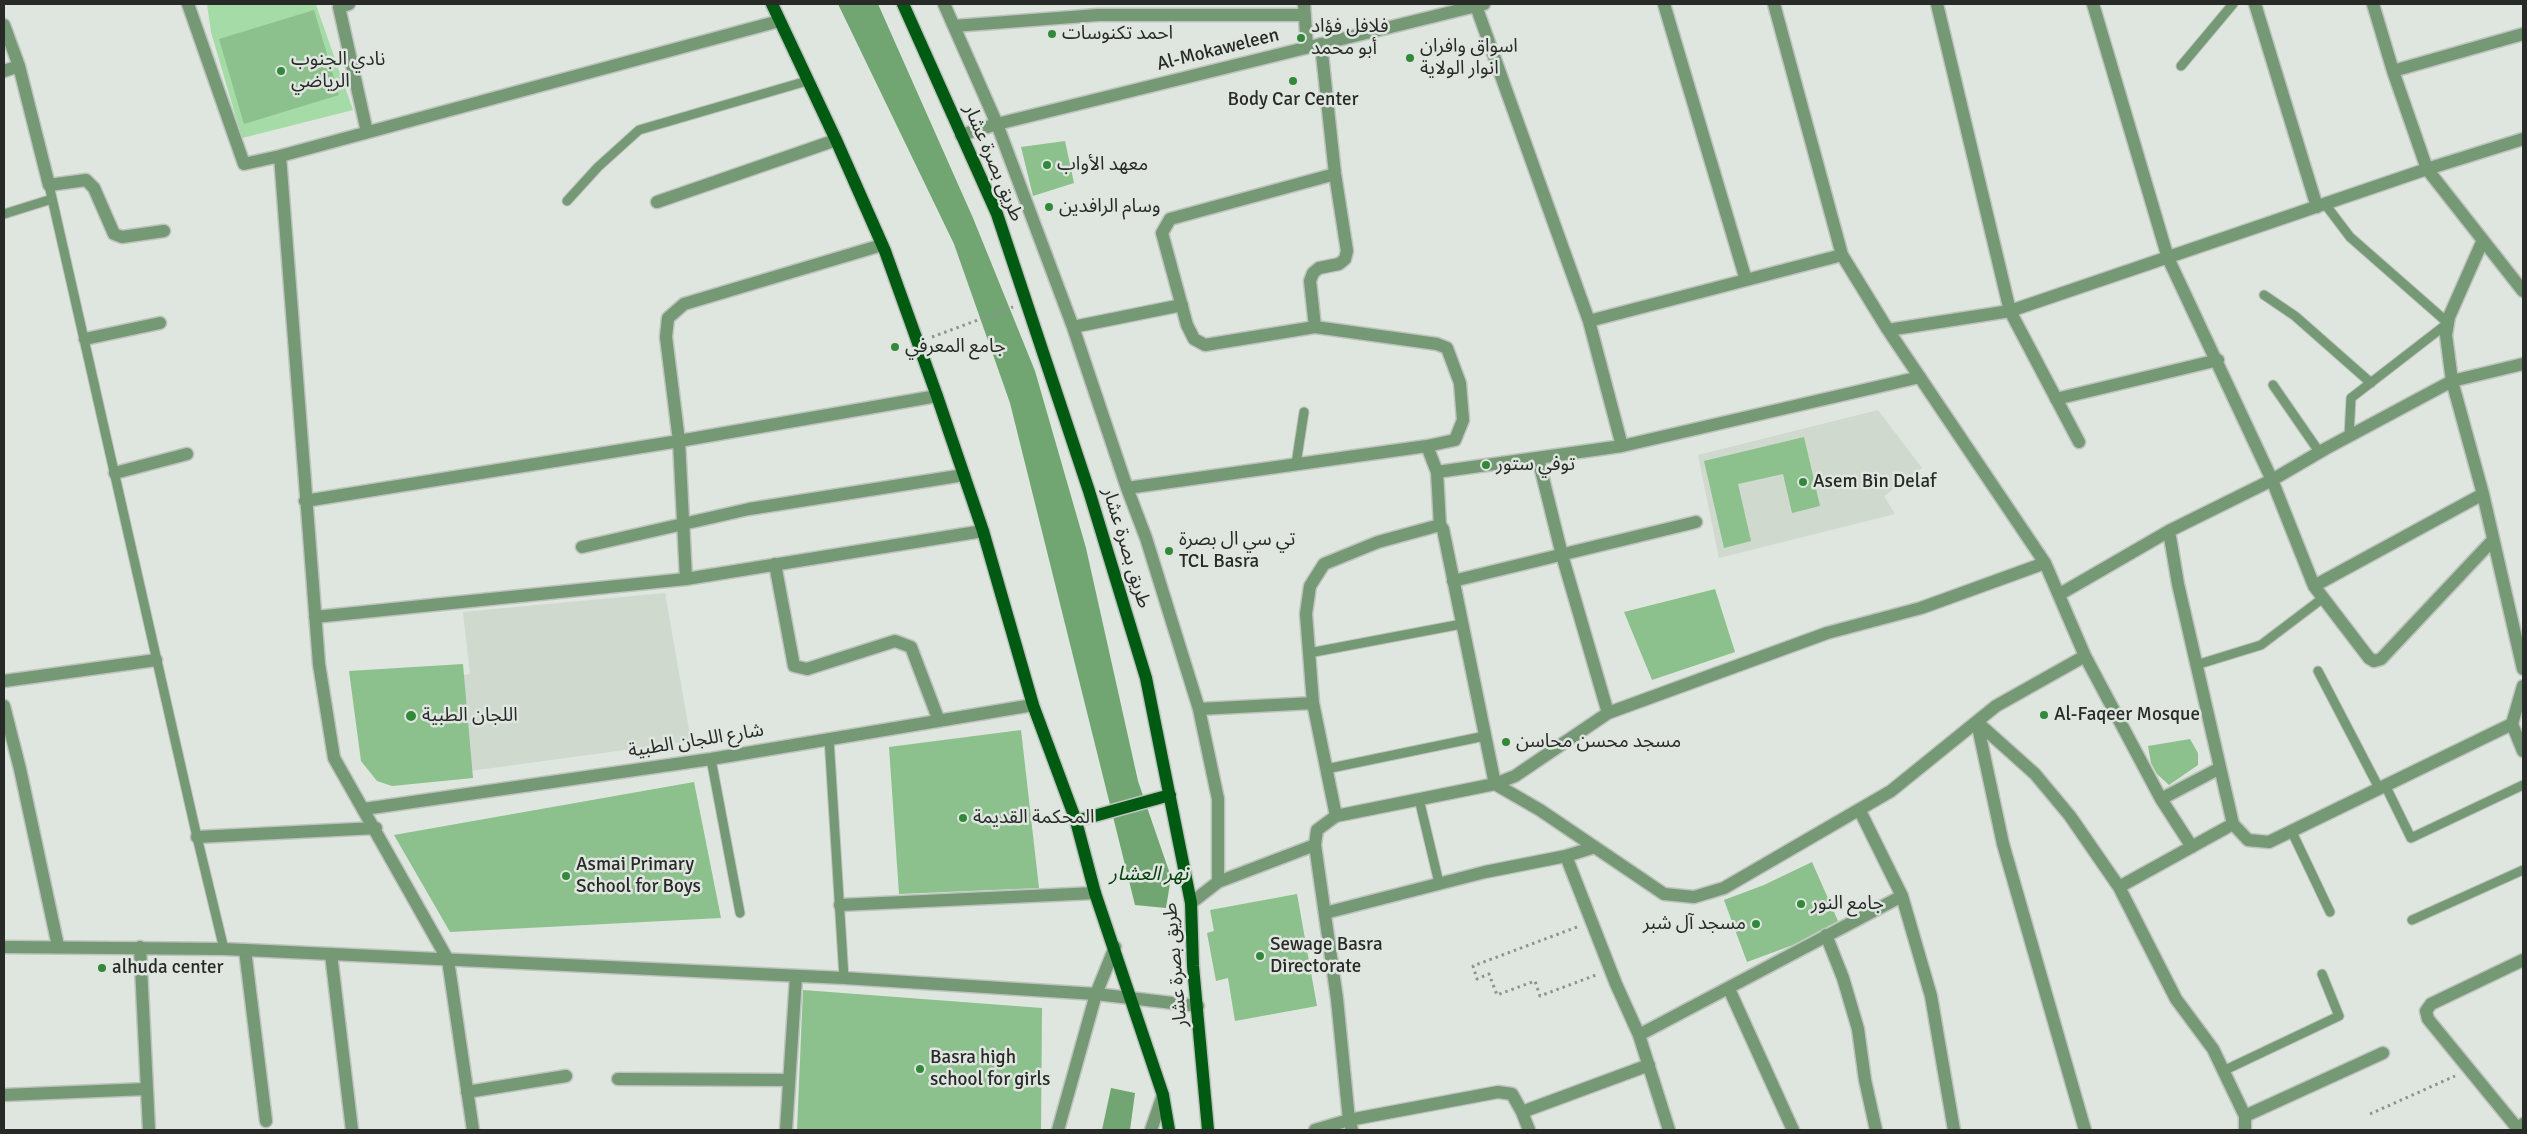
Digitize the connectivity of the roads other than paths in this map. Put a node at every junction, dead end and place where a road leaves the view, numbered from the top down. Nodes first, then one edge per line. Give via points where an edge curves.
1 (188, 4) edge
2 (349, 4) edge
3 (772, 4) edge
4 (903, 4) edge
5 (944, 4) edge
6 (1479, 4) edge
7 (1664, 4) edge
8 (1774, 4) edge
9 (1937, 4) edge
10 (2093, 4) edge
11 (2233, 4) edge
12 (2256, 4) edge
13 (2373, 4) edge
14 (1305, 9) edge
15 (780, 21) junction
16 (4, 25) edge
17 (954, 26) junction
18 (2523, 34) edge
19 (1321, 44) junction
20 (1306, 47) junction
21 (19, 66) junction
22 (2181, 66) dead end
23 (4, 71) edge
24 (2393, 71) junction
25 (807, 81) junction
26 (997, 124) junction
27 (367, 132) junction
28 (961, 135) junction
29 (2523, 139) edge
30 (836, 140) junction
31 (280, 156) junction
32 (2427, 169) junction
33 (1335, 174) junction
34 (49, 185) junction
35 (52, 199) junction
36 (567, 201) dead end
37 (657, 202) dead end
38 (2321, 206) junction
39 (4, 214) edge
40 (164, 231) dead end
41 (2483, 240) junction
42 (882, 245) junction
43 (1842, 255) junction
44 (2168, 258) junction
45 (1746, 280) junction
46 (2523, 291) edge
47 (2264, 295) dead end
48 (1182, 305) junction
49 (2010, 311) junction
50 (1589, 321) junction
51 (160, 323) dead end
52 (2448, 323) junction
53 (1073, 327) junction
54 (1314, 327) junction
55 (1888, 330) junction
56 (85, 339) junction
57 (2218, 360) junction
58 (2523, 364) edge
59 (1920, 376) junction
60 (2452, 381) junction
61 (2371, 383) junction
62 (2273, 385) dead end
63 (937, 396) junction
64 (2056, 399) junction
65 (1304, 412) dead end
66 (2349, 436) junction
67 (678, 442) junction
68 (2079, 442) dead end
69 (1427, 446) junction
70 (1622, 446) junction
71 (2320, 453) junction
72 (186, 454) dead end
73 (1538, 458) junction
74 (1296, 464) junction
75 (1437, 472) junction
76 (114, 473) junction
77 (964, 475) junction
78 (2272, 480) junction
79 (1127, 488) junction
80 (2483, 494) junction
81 (305, 500) junction
82 (1696, 522) dead end
83 (684, 525) junction
84 (1440, 525) junction
85 (983, 531) junction
86 (2169, 531) junction
87 (2492, 541) junction
88 (582, 547) dead end
89 (1562, 555) junction
90 (2044, 563) junction
91 (775, 564) junction
92 (686, 579) junction
93 (1453, 582) junction
94 (2314, 586) junction
95 (2060, 594) junction
96 (2323, 598) junction
97 (315, 617) junction
98 (1462, 624) junction
99 (1309, 653) junction
100 (2085, 656) junction
101 (156, 660) junction
102 (2196, 665) junction
103 (2523, 669) edge
104 (2318, 671) dead end
105 (4, 682) edge
106 (2523, 686) edge
107 (1313, 703) junction
108 (4, 706) edge
109 (1033, 706) junction
110 (1199, 709) junction
111 (1608, 713) junction
112 (939, 721) junction
113 (1977, 722) junction
114 (2512, 724) junction
115 (1485, 736) junction
116 (829, 738) junction
117 (2523, 751) edge
118 (711, 758) junction
119 (2220, 768) junction
120 (1326, 770) junction
121 (1495, 784) junction
122 (2523, 785) edge
123 (2382, 787) junction
124 (1170, 795) junction
125 (1419, 799) junction
126 (2160, 799) junction
127 (364, 809) junction
128 (1860, 811) junction
129 (1336, 816) junction
130 (1076, 820) junction
131 (2233, 824) junction
132 (376, 828) junction
133 (2292, 830) junction
134 (197, 837) junction
135 (1315, 845) junction
136 (1595, 847) junction
137 (2192, 847) junction
138 (1566, 856) junction
139 (2523, 870) edge
140 (1218, 882) junction
141 (1439, 883) junction
142 (2119, 887) junction
143 (1095, 893) junction
144 (1902, 896) junction
145 (1191, 903) junction
146 (840, 905) junction
147 (2330, 912) dead end
148 (740, 913) dead end
149 (1325, 913) junction
150 (2412, 920) dead end
151 (1826, 934) junction
152 (58, 946) junction
153 (140, 947) junction
154 (1115, 947) junction
155 (4, 948) edge
156 (224, 949) junction
157 (245, 950) junction
158 (331, 954) junction
159 (448, 960) junction
160 (2523, 960) edge
161 (2322, 974) dead end
162 (796, 977) junction
163 (844, 978) junction
164 (1729, 988) junction
165 (1096, 994) junction
166 (1131, 999) junction
167 (1198, 1006) junction
168 (1639, 1035) junction
169 (2384, 1053) dead end
170 (1649, 1065) junction
171 (2223, 1071) junction
172 (566, 1076) dead end
173 (618, 1079) dead end
174 (789, 1080) junction
175 (146, 1089) junction
176 (467, 1092) junction
177 (4, 1095) edge
178 (1163, 1095) junction
179 (1522, 1112) junction
180 (2245, 1116) junction
181 (266, 1121) dead end
182 (1350, 1125) edge
183 (2519, 1128) edge
184 (149, 1130) edge
185 (352, 1130) edge
186 (473, 1130) edge
187 (786, 1130) edge
188 (1058, 1130) edge
189 (1151, 1130) edge
190 (1170, 1130) edge
191 (1208, 1130) edge
192 (1315, 1130) edge
193 (1529, 1130) edge
194 (1669, 1130) edge
195 (1793, 1130) edge
196 (1876, 1130) edge
197 (1954, 1130) edge
198 (2085, 1130) edge
199 (2245, 1130) edge

1 - 31 street via 244,164
2 - 27 street via 339,7
3 - 15 main road
4 - 28 main road, طريق بصرة عشار
5 - 17 street
6 - 19 street, Al-Mokaweleen
6 - 50 street
7 - 45 street
8 - 43 street
9 - 49 street
10 - 44 street
11 - 22 lane
12 - 38 street
13 - 24 street
14 - 17 street via 1098,15
14 - 20 street
15 - 25 main road
15 - 27 street
16 - 21 street
17 - 26 street
18 - 24 street
19 - 20 street, Al-Mokaweleen
19 - 33 street
20 - 26 street, Al-Mokaweleen
21 - 23 street
21 - 34 street
24 - 32 street
25 - 30 main road
25 - 36 lane via 639,130
26 - 28 street, Al-Mokaweleen
26 - 53 street
27 - 31 street
28 - 124 main road, طريق بصرة عشار via 997,214 1089,491 1146,678
29 - 32 street
30 - 37 street
30 - 42 main road
31 - 81 street
32 - 38 street
32 - 41 street
33 - 48 street via 1170,219 1162,233
33 - 54 street via 1348,251 1339,264 1319,268 1313,273 1310,281
34 - 35 lane
34 - 40 street via 86,180 94,188 114,234 122,237
35 - 39 lane
35 - 56 lane
38 - 44 street
38 - 52 lane via 2350,237
41 - 46 street
41 - 52 street
42 - 63 main road
42 - 67 street via 684,304 668,318 666,337
43 - 45 street
43 - 55 street
44 - 49 street
44 - 57 street
45 - 50 street
47 - 61 lane via 2295,316
48 - 53 street
48 - 54 street via 1194,339 1206,345
49 - 55 street
49 - 64 street
50 - 70 street
51 - 56 street
52 - 60 street via 2446,335
52 - 61 lane
53 - 79 street
54 - 69 street via 1447,348 1460,383 1463,420 1455,440
55 - 59 street
56 - 76 lane
57 - 64 street
57 - 78 street
58 - 60 street
59 - 70 street
59 - 90 street
60 - 66 street
60 - 80 street
61 - 66 lane via 2352,398
62 - 71 lane
63 - 67 street
63 - 77 main road
64 - 68 street
65 - 74 lane
66 - 71 street
67 - 81 street
67 - 83 street
69 - 74 street
69 - 75 street
70 - 73 street
71 - 78 street
72 - 76 street
73 - 75 street
73 - 89 street
74 - 79 street
75 - 84 street
76 - 101 lane
77 - 83 street via 749,509
77 - 85 main road
78 - 86 street
78 - 94 street
79 - 110 street via 1146,538
80 - 87 street
80 - 94 street
81 - 97 street
82 - 89 street
83 - 88 street
83 - 92 street
84 - 93 street
84 - 99 street via 1378,542 1324,564 1310,586 1306,614
85 - 91 street
85 - 109 main road
86 - 95 street
86 - 102 street
87 - 96 street via 2381,659 2374,661 2369,658
87 - 103 street
89 - 93 street
89 - 111 street
90 - 95 street
90 - 111 street via 1921,608 1827,633
91 - 92 street
91 - 112 street via 794,666 807,669 895,641 911,647
92 - 97 street
93 - 98 street
94 - 96 street
95 - 100 street
96 - 102 lane via 2261,645
97 - 127 street via 318,664 334,758
98 - 99 lane
98 - 115 street
99 - 107 street
100 - 113 street via 1996,706
100 - 126 street
101 - 105 street
101 - 134 lane
102 - 119 street
104 - 123 lane
106 - 114 street
107 - 110 street
107 - 120 street
108 - 152 street
109 - 112 street, شارع اللجان الطبية
109 - 130 main road
110 - 140 street via 1218,799
111 - 121 street via 1515,776
112 - 116 street, شارع اللجان الطبية
113 - 128 street via 1891,792
113 - 142 street via 2035,774 2070,816
113 - 198 street via 2003,844
114 - 117 street
114 - 123 street
115 - 120 lane
115 - 121 street
116 - 118 street, شارع اللجان الطبية
116 - 146 lane
118 - 127 street, شارع اللجان الطبية
118 - 148 lane
119 - 126 street
119 - 131 street
120 - 129 street
121 - 125 street
121 - 136 street
122 - 123 lane via 2410,838
123 - 133 street
124 - 130 main road
124 - 145 main road, طريق بصرة عشار
125 - 129 street
125 - 141 lane
126 - 137 street
127 - 132 street
128 - 136 street via 1724,888 1694,897 1664,894
128 - 144 street
129 - 135 street via 1318,830
130 - 143 main road
131 - 133 street via 2248,840 2269,842
131 - 137 street
132 - 134 street
132 - 159 street
133 - 147 lane
134 - 156 lane
135 - 140 street
135 - 149 street
136 - 138 street
137 - 142 street
138 - 141 street
138 - 168 street
139 - 150 lane
140 - 145 street
141 - 149 street
142 - 171 street via 2176,999 2213,1049
143 - 146 street
143 - 154 main road
144 - 151 street
144 - 197 street via 1931,996
145 - 167 main road, طريق بصرة عشار
146 - 163 lane
149 - 182 street
151 - 164 street
151 - 196 street via 1858,1029
152 - 153 street
152 - 155 street
153 - 156 street
153 - 175 street
154 - 165 street
154 - 166 main road
156 - 157 street
157 - 158 street
157 - 181 street
158 - 159 street
158 - 185 street
159 - 162 street
159 - 176 street
160 - 183 street via 2431,1004 2426,1011 2428,1019
161 - 171 lane via 2339,1016
162 - 163 street
162 - 174 street
163 - 165 street
164 - 168 street
164 - 195 street
165 - 166 street
165 - 188 street
166 - 167 street
166 - 178 main road
167 - 191 main road, طريق بصرة عشار
168 - 170 street
169 - 180 street
170 - 179 street
170 - 194 street
171 - 180 street
172 - 176 street
173 - 174 street
174 - 187 street
175 - 177 street
175 - 184 street
176 - 186 street
178 - 189 street
178 - 190 main road
179 - 182 street via 1512,1094 1498,1092
179 - 193 street
180 - 199 street
182 - 192 street

